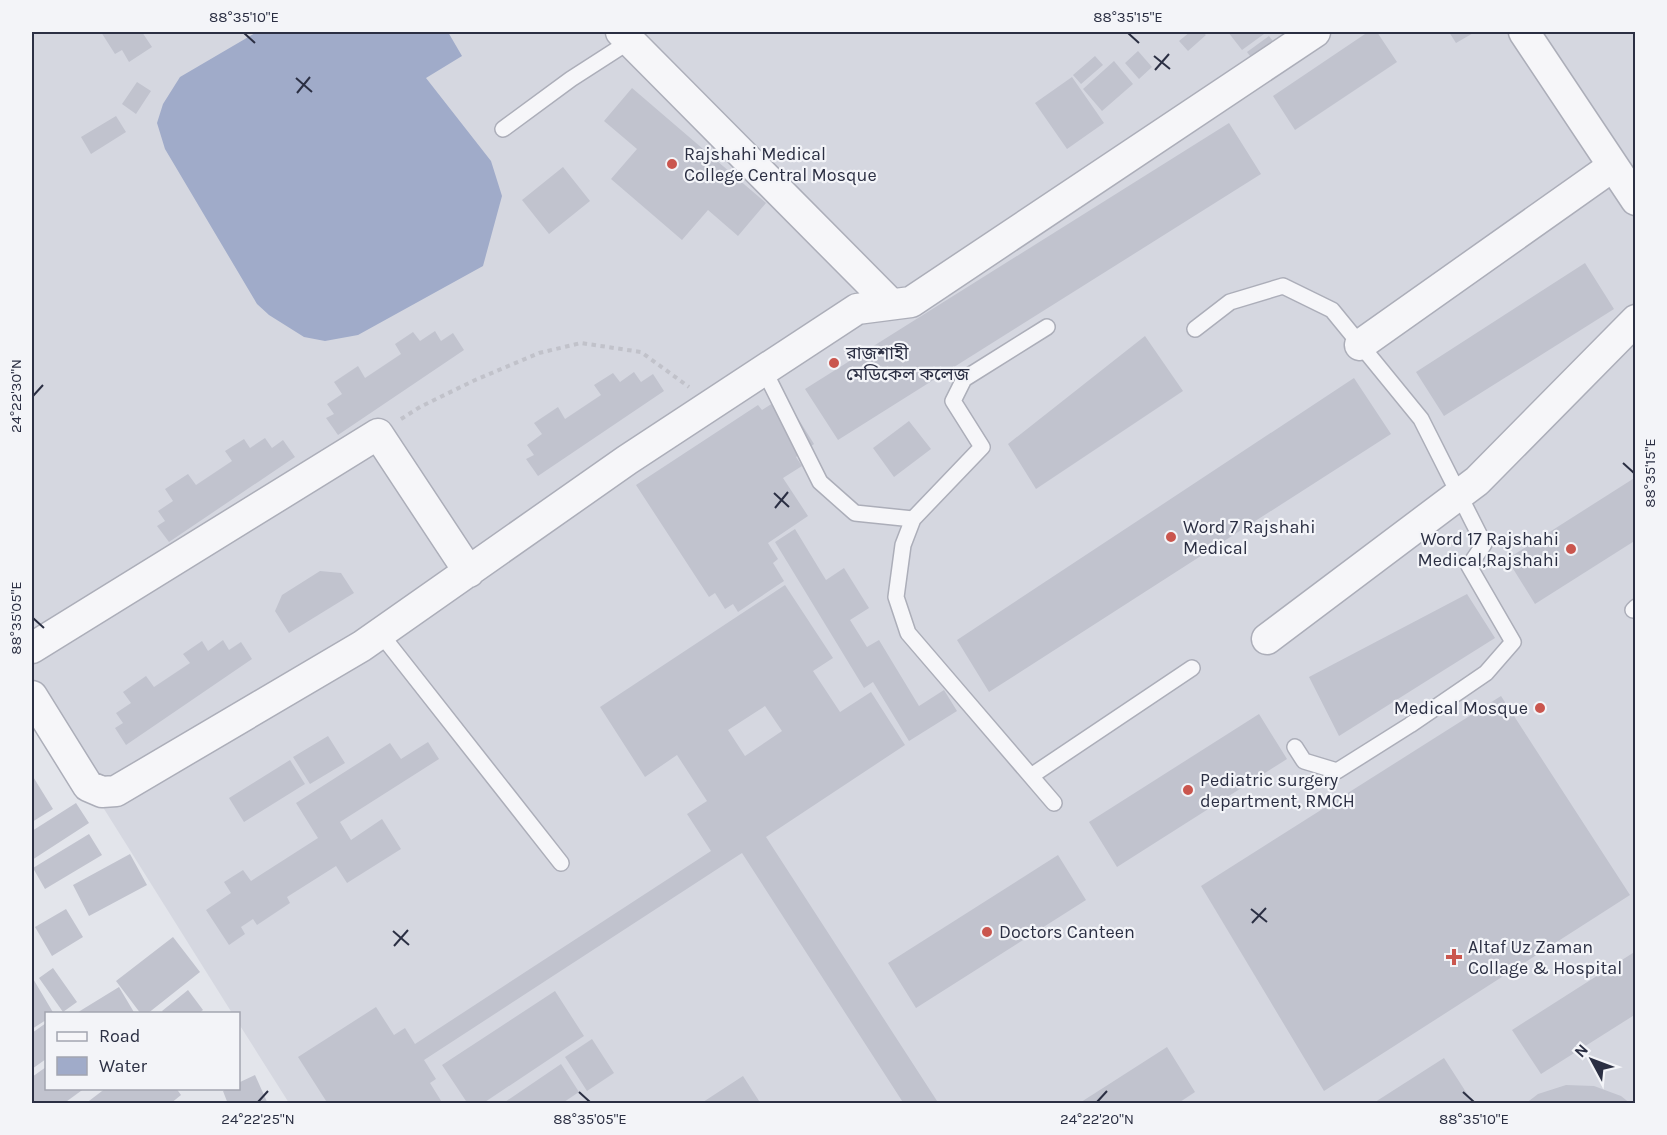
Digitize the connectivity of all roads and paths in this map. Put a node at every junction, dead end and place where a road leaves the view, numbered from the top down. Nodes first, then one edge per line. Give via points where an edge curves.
1 (1315, 32) edge
2 (1524, 32) edge
3 (625, 36) edge
4 (503, 129) dead end
5 (1613, 166) junction
6 (1635, 200) edge
7 (891, 304) junction
8 (1635, 320) edge
9 (1047, 327) dead end
10 (1196, 329) dead end
11 (1360, 345) junction
12 (764, 370) junction
13 (712, 404) junction
14 (378, 434) junction
15 (1460, 494) junction
16 (913, 519) junction
17 (469, 572) junction
18 (380, 633) junction
19 (1268, 639) dead end
20 (32, 648) edge
21 (1192, 668) dead end
22 (32, 696) edge
23 (1295, 747) dead end
24 (1031, 776) junction
25 (1054, 803) dead end
26 (561, 863) dead end

1 - 7 street via 911,302
2 - 5 street
3 - 4 lane
3 - 7 street
5 - 6 street
5 - 11 street
7 - 12 street via 857,309
8 - 15 street via 1477,482
9 - 16 lane via 964,379 953,400 982,447
10 - 11 lane via 1230,302 1283,286 1332,310
11 - 15 lane via 1422,419
12 - 13 street
12 - 16 lane via 820,482 855,513
13 - 14 path via 641,352 581,343 539,353 472,381
13 - 17 street via 627,459
14 - 17 street
14 - 20 street
15 - 19 street
15 - 23 lane via 1484,543 1469,566 1513,642 1486,673 1337,771 1304,761
16 - 24 lane via 903,545 896,597 908,633
17 - 18 street
18 - 22 street via 116,791 102,792 88,786
18 - 26 lane
21 - 24 lane
24 - 25 lane

